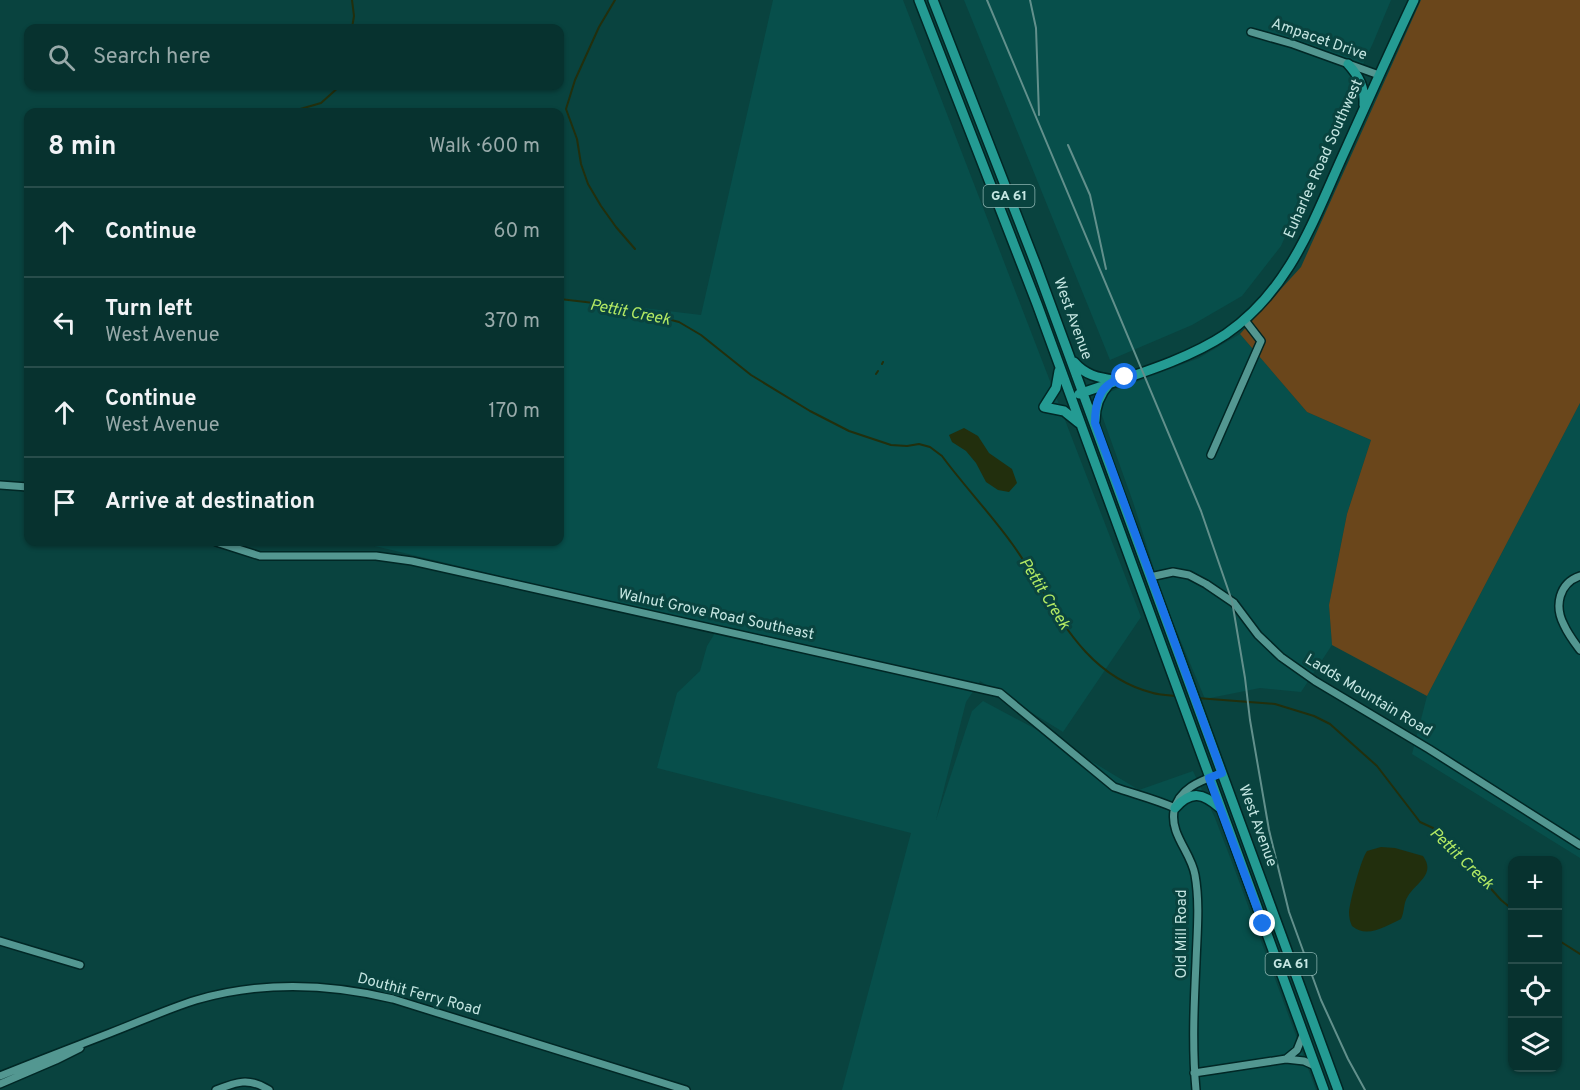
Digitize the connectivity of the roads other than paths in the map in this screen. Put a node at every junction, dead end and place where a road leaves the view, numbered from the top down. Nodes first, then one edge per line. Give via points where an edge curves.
1 (919, 0) edge
2 (933, 0) edge
3 (1414, 0) edge
4 (1251, 32) dead end
5 (1348, 63) junction
6 (1379, 75) junction
7 (1364, 108) junction
8 (1245, 319) junction
9 (1071, 358) junction
10 (1058, 362) junction
11 (1114, 382) junction
12 (1083, 392) junction
13 (1071, 396) junction
14 (1095, 423) junction
15 (1081, 425) junction
16 (1211, 455) dead end
17 (0, 485) edge
18 (24, 487) edge
19 (228, 546) edge
20 (1580, 576) edge
21 (1150, 577) junction
22 (1580, 650) edge
23 (1222, 773) junction
24 (1209, 778) junction
25 (1175, 808) junction
26 (1220, 808) junction
27 (1580, 845) edge
28 (0, 940) edge
29 (80, 965) dead end
30 (1303, 1035) junction
31 (1286, 1059) junction
32 (1315, 1066) junction
33 (1194, 1073) junction
34 (2, 1080) edge
35 (225, 1087) junction
36 (216, 1090) edge
37 (232, 1090) edge
38 (268, 1090) edge
39 (686, 1090) edge
40 (1196, 1090) edge
41 (1323, 1090) edge
42 (1338, 1090) edge

1 - 10 main road, West Avenue / GA 61
2 - 9 main road, West Avenue / GA 61
3 - 6 main road, Euharlee Road Southwest
4 - 5 street, Ampacet Drive
5 - 6 street, Ampacet Drive
5 - 7 main road via 1361,83
6 - 7 main road, Euharlee Road Southwest
7 - 8 main road, Euharlee Road Southwest via 1294,260 1273,290
8 - 11 main road, Euharlee Road Southwest via 1190,354
8 - 16 street via 1261,341
9 - 11 main road via 1088,374
9 - 12 main road, West Avenue / GA 61
10 - 13 main road, West Avenue / GA 61
10 - 15 main road via 1056,388 1044,406 1064,411
11 - 12 main road, Euharlee Road Southwest
11 - 14 main road via 1100,395
12 - 13 main road, Euharlee Road Southwest
12 - 14 main road, West Avenue / GA 61
13 - 15 main road, West Avenue / GA 61
14 - 21 main road, West Avenue / GA 61
15 - 24 main road, West Avenue / GA 61
17 - 18 street
19 - 25 street, Walnut Grove Road Southeast via 269,557 376,556 412,561 1000,693 1114,787
20 - 22 street via 1564,586 1559,609 1563,624
21 - 23 main road, West Avenue / GA 61
21 - 27 street, Ladds Mountain Road via 1173,572 1206,584 1232,601 1268,646 1306,675
23 - 24 street
23 - 42 main road, West Avenue / GA 61
24 - 25 street via 1190,787
24 - 26 main road, West Avenue / GA 61
25 - 26 main road via 1194,795
25 - 33 street, Old Mill Road via 1174,827 1195,873 1197,894
26 - 30 main road, West Avenue / GA 61
28 - 29 street
30 - 31 street via 1297,1050
30 - 32 main road, West Avenue / GA 61
31 - 32 street via 1305,1060
31 - 33 street
32 - 41 main road, West Avenue / GA 61
33 - 40 street, Old Mill Road
34 - 39 street, Douthit Ferry Road via 64,1050 193,1001 278,986 324,987 411,1004
35 - 36 street
35 - 37 street
35 - 38 street via 235,1082 256,1082

